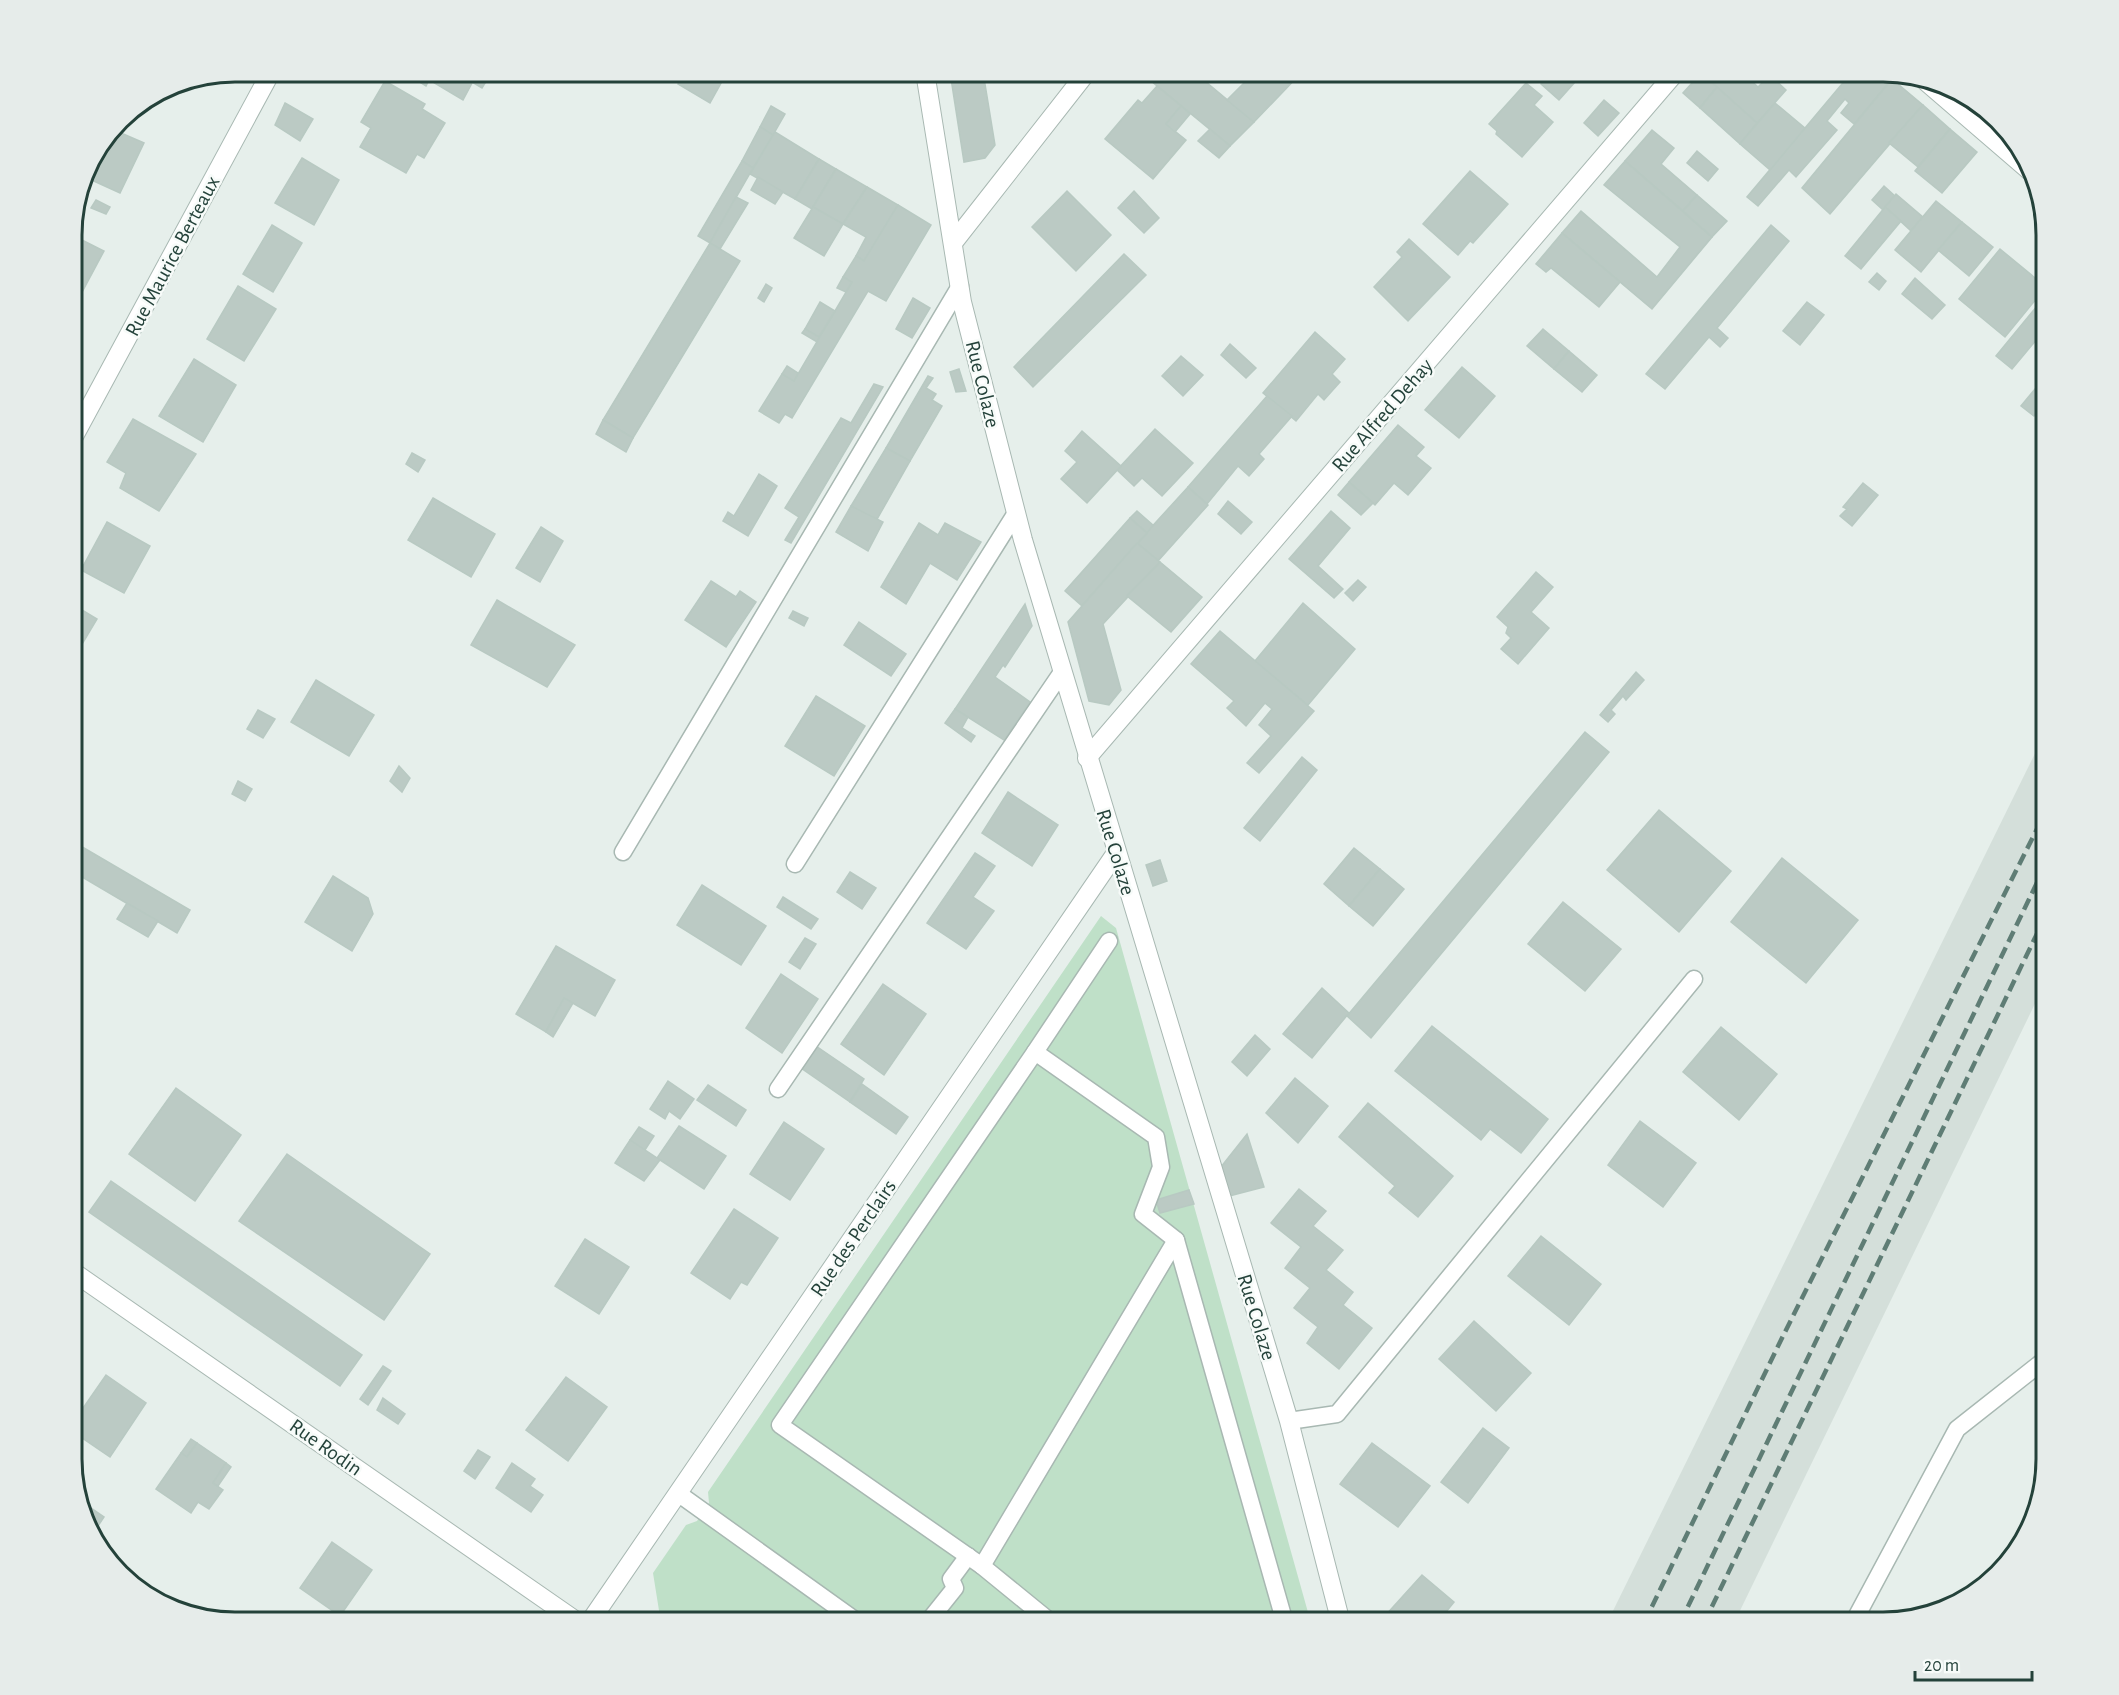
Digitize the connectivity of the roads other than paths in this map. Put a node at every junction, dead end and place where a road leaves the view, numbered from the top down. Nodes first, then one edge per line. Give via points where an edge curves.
1 (266, 82) edge
2 (927, 82) edge
3 (1079, 82) edge
4 (1667, 82) edge
5 (1943, 95) edge
6 (2003, 140) edge
7 (953, 243) junction
8 (960, 286) junction
9 (83, 420) edge
10 (1017, 513) junction
11 (1062, 672) junction
12 (1088, 758) junction
13 (623, 852) dead end
14 (1116, 853) junction
15 (795, 864) dead end
16 (1109, 941) dead end
17 (1694, 979) dead end
18 (1035, 1052) junction
19 (778, 1089) dead end
20 (1176, 1240) junction
21 (83, 1279) edge
22 (2036, 1367) edge
23 (1289, 1421) junction
24 (679, 1494) junction
25 (968, 1556) junction
26 (982, 1566) junction
27 (563, 1612) edge
28 (597, 1612) edge
29 (844, 1612) edge
30 (936, 1612) edge
31 (1038, 1612) edge
32 (1282, 1612) edge
33 (1338, 1612) edge
34 (1859, 1612) edge

1 - 9 street, Rue Maurice Berteaux
2 - 7 street, Rue Colaze
3 - 7 street
4 - 12 street, Rue Alfred Dehay
5 - 6 street
7 - 8 street, Rue Colaze
8 - 10 street, Rue Colaze
8 - 13 lane
10 - 11 street, Rue Colaze
10 - 15 lane
11 - 12 street, Rue Colaze
11 - 19 lane
12 - 14 street, Rue Colaze
14 - 23 street, Rue Colaze
14 - 24 street, Rue des Perclairs
16 - 18 lane
17 - 23 lane via 1337,1414
18 - 20 lane via 1156,1137 1161,1167 1143,1214
18 - 25 lane via 780,1425
20 - 26 lane
20 - 32 lane
21 - 27 street, Rue Rodin
22 - 34 lane via 1957,1429
23 - 33 street, Rue Colaze
24 - 28 street, Rue des Perclairs
24 - 29 lane
25 - 26 lane
25 - 30 lane via 951,1579 955,1588
26 - 31 lane

